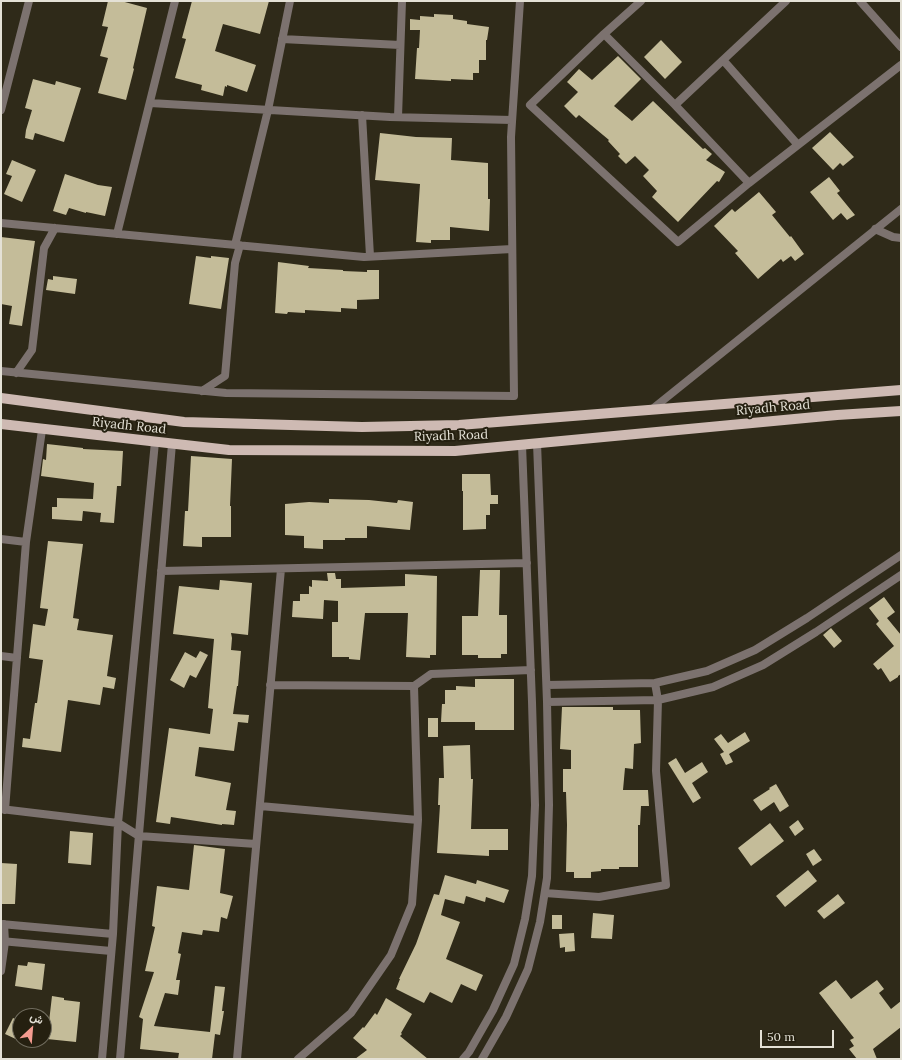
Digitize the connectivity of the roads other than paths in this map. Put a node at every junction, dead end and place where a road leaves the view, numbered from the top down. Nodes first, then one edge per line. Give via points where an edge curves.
1 (29, 1) edge
2 (175, 1) edge
3 (290, 1) edge
4 (402, 1) edge
5 (520, 1) edge
6 (641, 1) edge
7 (786, 1) edge
8 (860, 1) edge
9 (604, 34) junction
10 (282, 38) junction
11 (400, 45) junction
12 (901, 47) edge
13 (723, 60) junction
14 (901, 65) edge
15 (150, 103) junction
16 (675, 105) junction
17 (1, 110) edge
18 (268, 110) junction
19 (362, 115) junction
20 (398, 117) junction
21 (512, 120) junction
22 (798, 145) junction
23 (749, 183) junction
24 (901, 209) edge
25 (1, 223) edge
26 (56, 228) junction
27 (875, 229) junction
28 (117, 234) junction
29 (901, 238) edge
30 (238, 245) junction
31 (512, 249) junction
32 (370, 256) junction
33 (23, 363) junction
34 (1, 371) edge
35 (16, 373) junction
36 (29, 374) junction
37 (901, 390) edge
38 (202, 391) junction
39 (1, 398) edge
40 (650, 410) junction
41 (901, 411) edge
42 (1, 424) edge
43 (42, 430) junction
44 (155, 442) junction
45 (537, 443) junction
46 (172, 444) junction
47 (522, 445) junction
48 (1, 539) edge
49 (26, 542) junction
50 (901, 555) edge
51 (527, 563) junction
52 (281, 569) junction
53 (161, 571) junction
54 (901, 575) edge
55 (1, 656) edge
56 (17, 658) junction
57 (531, 670) junction
58 (655, 683) junction
59 (270, 685) junction
60 (547, 685) junction
61 (414, 686) junction
62 (658, 700) junction
63 (547, 702) junction
64 (260, 806) junction
65 (3, 810) edge
66 (418, 820) junction
67 (118, 823) junction
68 (139, 836) junction
69 (256, 844) junction
70 (545, 893) junction
71 (2, 924) edge
72 (113, 934) junction
73 (3, 941) edge
74 (111, 951) junction
75 (1, 971) edge
76 (102, 1059) edge
77 (120, 1059) edge
78 (237, 1059) edge
79 (298, 1059) edge
80 (463, 1059) edge
81 (482, 1059) edge

1 - 17 street
2 - 15 street
3 - 10 street
4 - 11 street
5 - 21 street
6 - 9 street
7 - 13 street
8 - 12 street
9 - 16 street
9 - 23 street via 530,105 678,242
10 - 11 street
10 - 18 street
11 - 20 street
13 - 16 street
13 - 22 street
14 - 22 street
15 - 18 street
15 - 28 street
16 - 23 street
18 - 19 street
18 - 30 street
19 - 20 street
19 - 32 street
20 - 21 street
21 - 31 street
22 - 23 street
24 - 27 street
25 - 26 street
26 - 28 street
26 - 33 street via 44,248 32,350
27 - 29 street
27 - 40 street
28 - 30 street
30 - 32 street
30 - 38 street via 224,376
31 - 32 street
31 - 38 street via 514,396
33 - 35 street
33 - 36 street
34 - 35 street
35 - 36 street
36 - 38 street
37 - 40 main road, Riyadh Road
39 - 40 main road, Riyadh Road via 184,422 362,427 459,425
41 - 45 main road, Riyadh Road
42 - 43 main road, Riyadh Road
43 - 44 main road, Riyadh Road
43 - 49 street
44 - 46 main road, Riyadh Road
44 - 67 street
45 - 47 main road, Riyadh Road
45 - 60 street
46 - 47 main road, Riyadh Road via 229,450 455,451
46 - 53 street
47 - 51 street
48 - 49 street
49 - 56 street
50 - 58 street via 755,650 707,671
51 - 52 street
51 - 57 street
52 - 53 street
52 - 59 street
53 - 68 street
54 - 62 street via 763,665 713,687
55 - 56 street
56 - 65 street
57 - 61 street via 431,674
57 - 80 street via 534,805 532,876 525,919 514,964 493,1010
58 - 60 street
58 - 62 street
59 - 61 street
59 - 64 street
60 - 63 street
61 - 66 street
62 - 63 street
62 - 70 street via 656,772 666,885 599,896
63 - 70 street via 549,805
64 - 66 street
64 - 69 street
65 - 67 street
66 - 79 street via 412,904 391,955 351,1013
67 - 68 street
67 - 72 street
68 - 69 street
68 - 77 street
69 - 78 street
70 - 81 street via 528,969 506,1017
71 - 72 street
71 - 73 street
72 - 74 street
73 - 74 street
73 - 75 street
74 - 76 street

